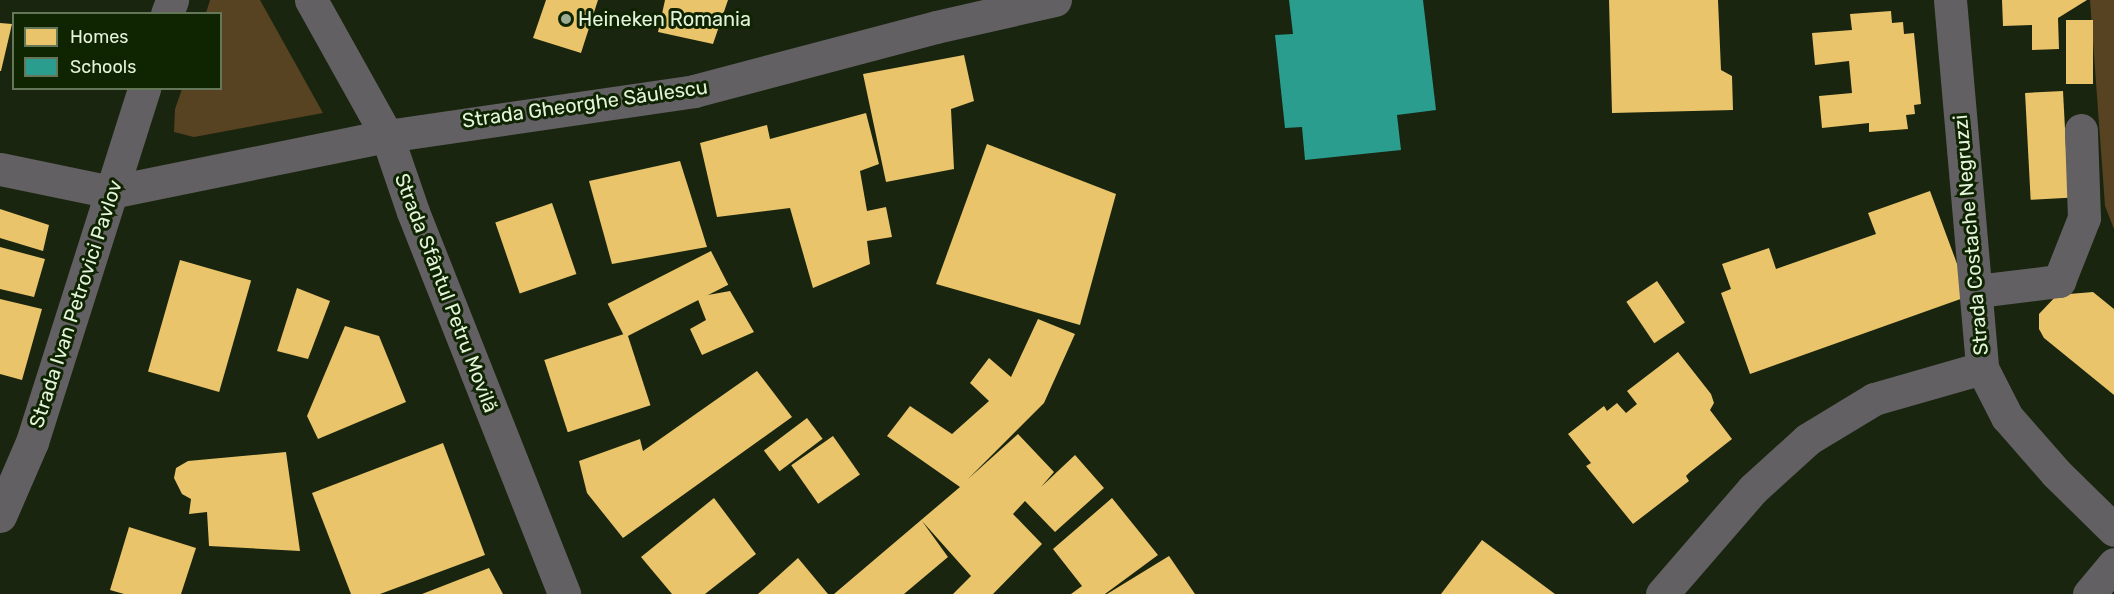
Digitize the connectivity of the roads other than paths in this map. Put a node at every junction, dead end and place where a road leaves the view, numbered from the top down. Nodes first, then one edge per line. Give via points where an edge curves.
1 (311, 0) edge
2 (1055, 0) edge
3 (1950, 0) edge
4 (143, 90) edge
5 (2081, 130) dead end
6 (387, 136) junction
7 (0, 169) edge
8 (111, 192) junction
9 (1977, 291) junction
10 (1982, 368) junction
11 (0, 516) edge
12 (2114, 530) edge
13 (2114, 564) edge
14 (564, 594) edge
15 (1662, 594) edge
16 (2089, 594) edge

1 - 6 street, Strada Sfântul Petru Movilă
2 - 6 street, Strada Gheorghe Săulescu via 694,91
3 - 9 street, Strada Costache Negruzzi
4 - 8 street, Strada Ivan Petrovici Pavlov
5 - 9 street via 2084,218 2059,281
6 - 8 street, Strada Gheorghe Săulescu
6 - 14 street, Strada Sfântul Petru Movilă via 413,212
7 - 8 street
8 - 11 street, Strada Ivan Petrovici Pavlov via 32,442
9 - 10 street, Strada Costache Negruzzi
10 - 12 street, Strada Costache Negruzzi via 2007,417
10 - 15 street via 1874,399 1808,439 1753,489
13 - 16 street

